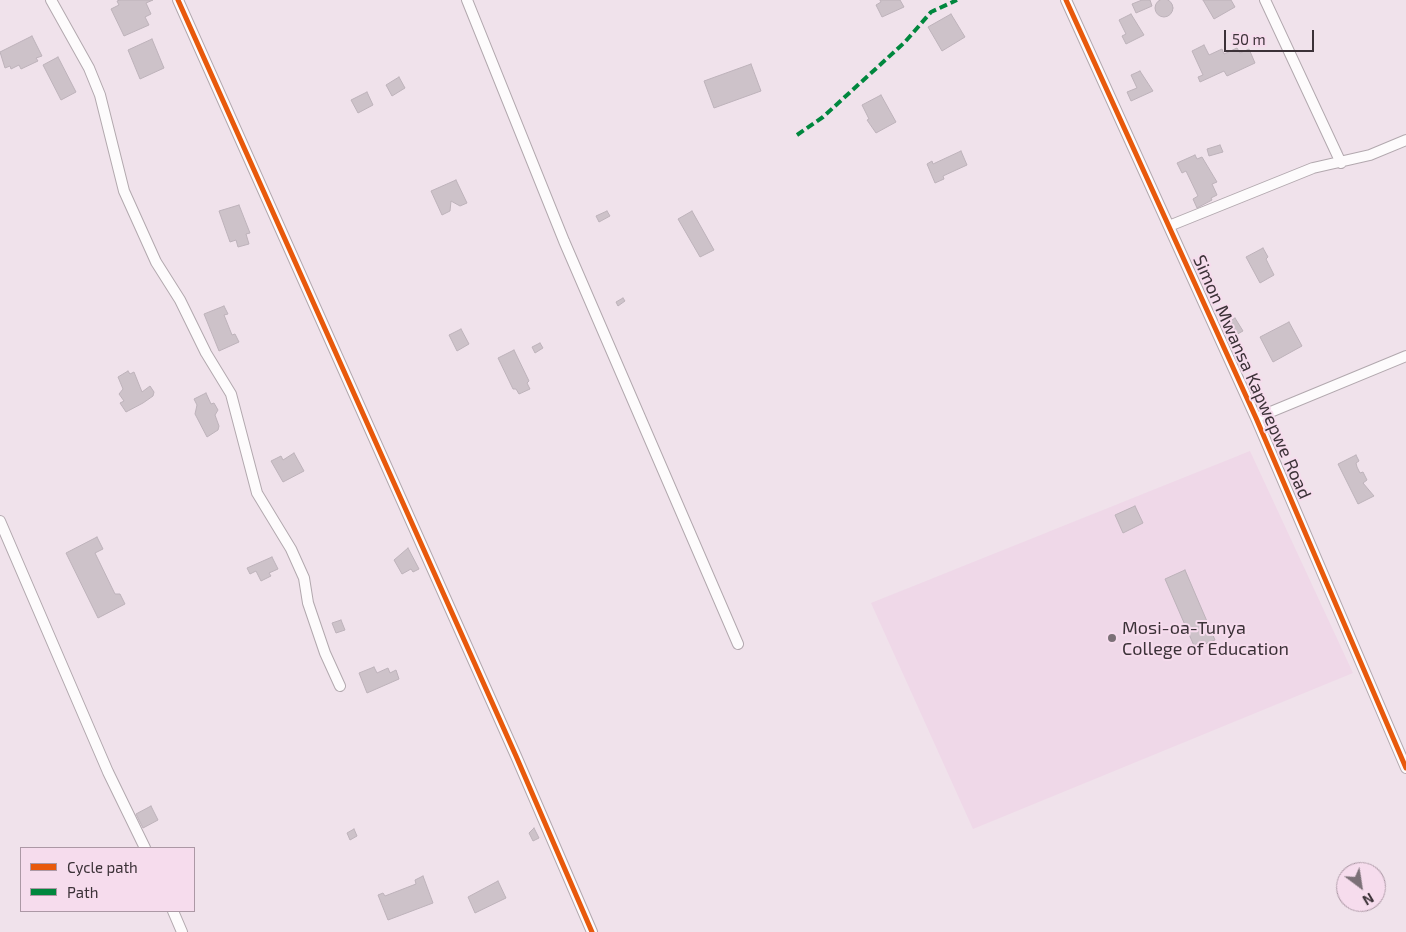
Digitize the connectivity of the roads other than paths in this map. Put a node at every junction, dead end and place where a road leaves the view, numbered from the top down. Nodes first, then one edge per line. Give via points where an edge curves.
1 (51, 0) edge
2 (178, 0) edge
3 (467, 0) edge
4 (1066, 0) edge
5 (1265, 0) edge
6 (1406, 140) edge
7 (1341, 163) junction
8 (1169, 226) junction
9 (1406, 356) edge
10 (1256, 418) junction
11 (0, 522) edge
12 (738, 644) dead end
13 (340, 686) dead end
14 (1406, 768) edge
15 (145, 847) edge
16 (173, 912) edge
17 (182, 932) edge
18 (592, 932) edge

1 - 13 street via 89,68 100,96 124,191 156,262 231,394 257,492 304,578 308,603
2 - 18 street
3 - 12 street via 564,241
4 - 8 street, Simon Mwansa Kapwepwe Road
5 - 7 street
6 - 7 street
7 - 8 street via 1314,168
8 - 10 street, Simon Mwansa Kapwepwe Road
9 - 10 street
10 - 14 street, Simon Mwansa Kapwepwe Road
11 - 15 street via 108,772
16 - 17 street

